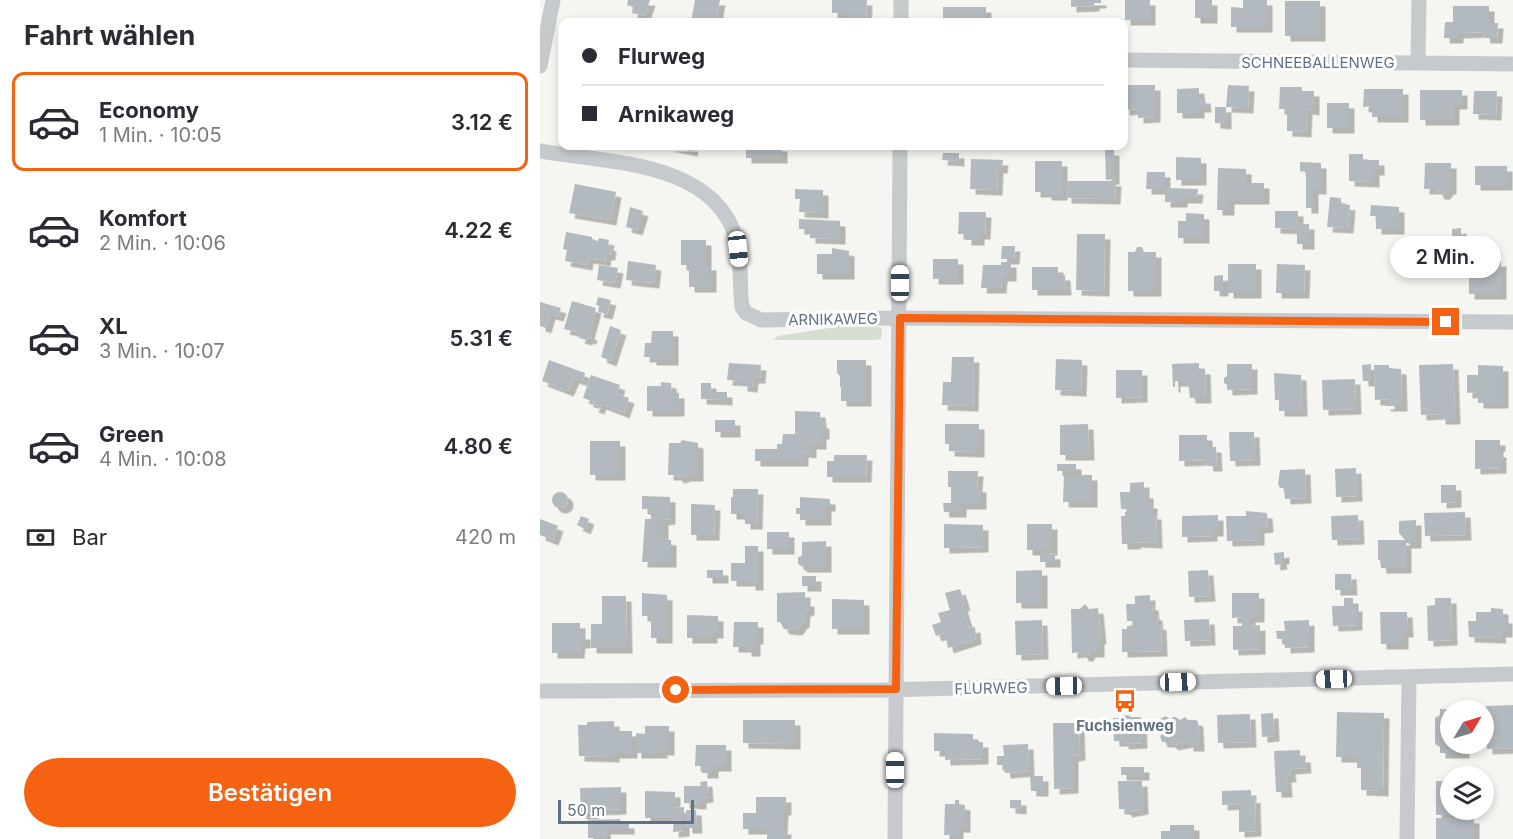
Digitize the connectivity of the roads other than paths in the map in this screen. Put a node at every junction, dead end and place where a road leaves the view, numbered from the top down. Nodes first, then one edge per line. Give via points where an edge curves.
1 (553, 0) edge
2 (901, 0) edge
3 (1419, 0) edge
4 (901, 18) edge
5 (1128, 60) edge
6 (1418, 62) junction
7 (1513, 64) edge
8 (540, 66) edge
9 (900, 150) edge
10 (540, 151) edge
11 (900, 318) junction
12 (1513, 322) edge
13 (1513, 674) edge
14 (1409, 677) junction
15 (896, 689) junction
16 (540, 691) edge
17 (895, 839) edge
18 (1407, 839) edge

1 - 8 street
2 - 4 street
3 - 6 street
5 - 6 street, SCHNEEBALLENWEG
6 - 7 street, SCHNEEBALLENWEG
9 - 11 street
10 - 11 street, ARNIKAWEG via 668,173 710,197 735,235 742,307 753,317
11 - 12 street, ARNIKAWEG
11 - 15 street
13 - 14 street, FLURWEG
14 - 15 street, FLURWEG
14 - 18 street
15 - 16 street, FLURWEG
15 - 17 street

